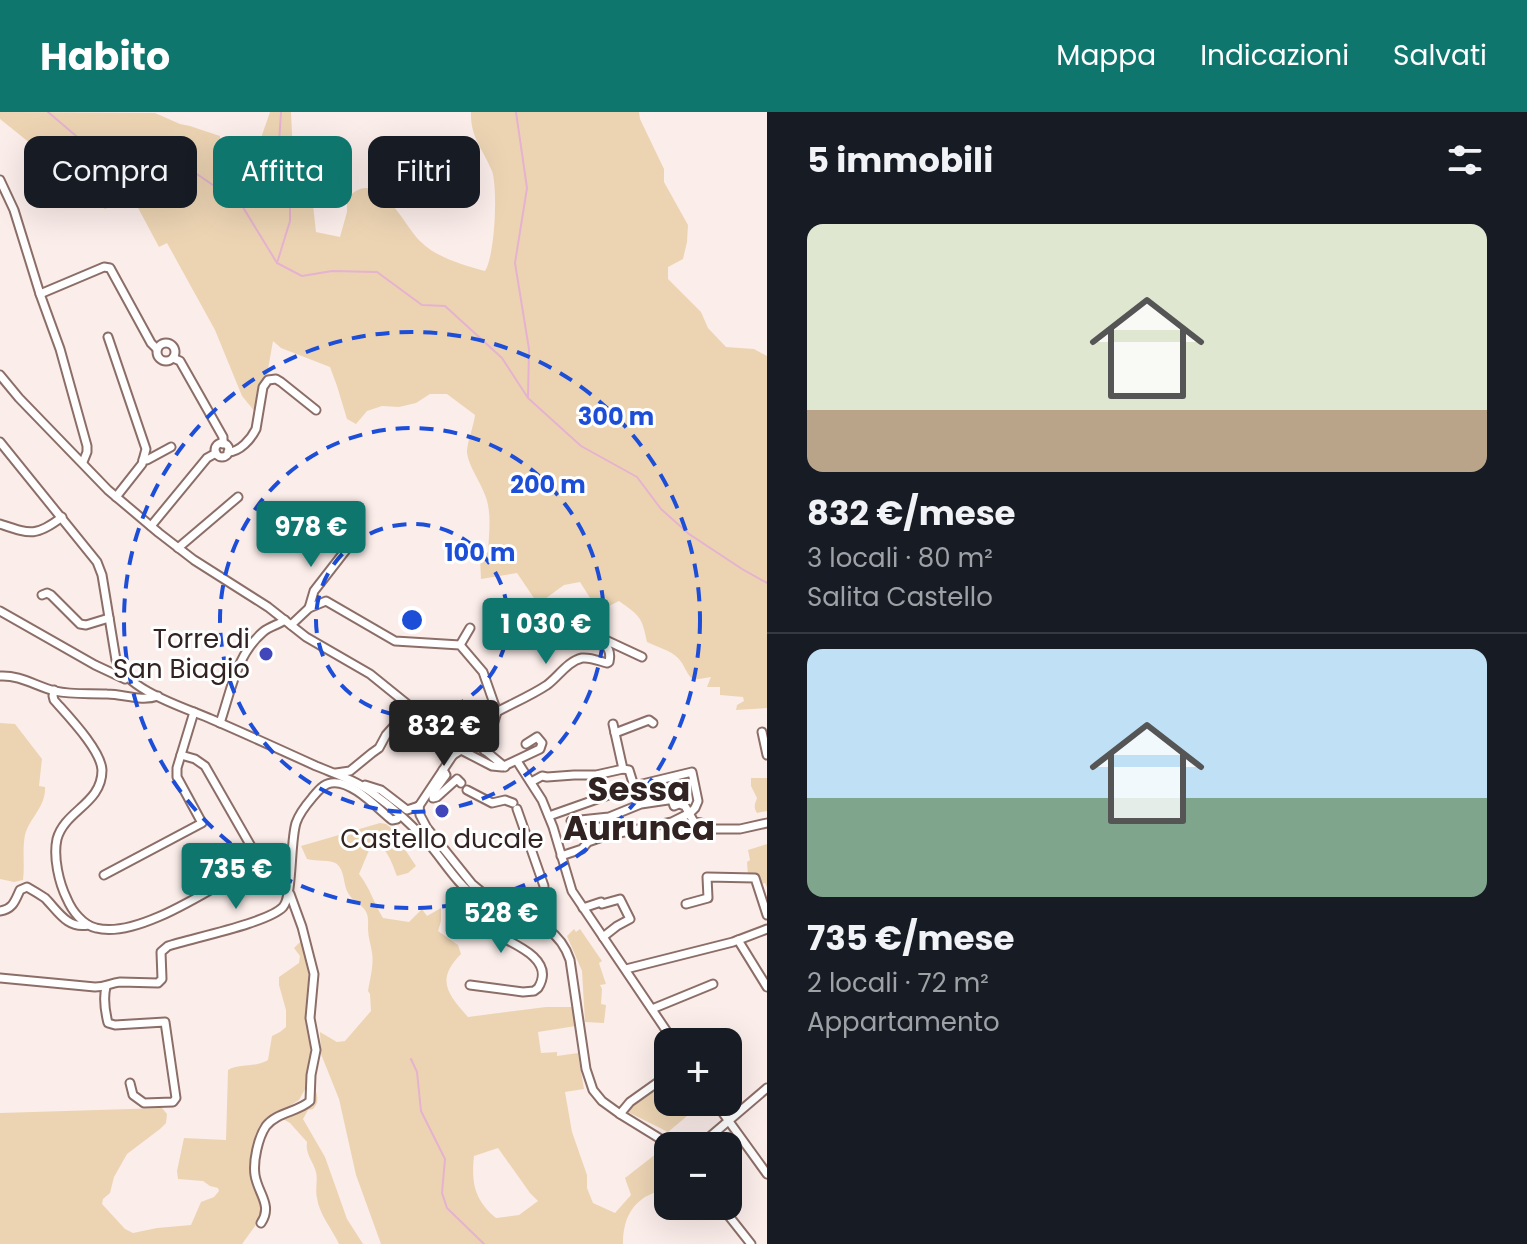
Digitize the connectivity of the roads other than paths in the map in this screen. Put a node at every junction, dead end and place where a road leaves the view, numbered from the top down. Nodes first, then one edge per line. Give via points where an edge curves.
1 (0, 180) edge
2 (40, 294) junction
3 (108, 337) dead end
4 (157, 349) junction
5 (173, 358) junction
6 (0, 375) edge
7 (316, 410) dead end
8 (0, 443) edge
9 (223, 444) junction
10 (171, 447) dead end
11 (228, 452) junction
12 (216, 453) junction
13 (143, 460) junction
14 (83, 462) junction
15 (116, 497) junction
16 (238, 497) dead end
17 (62, 517) junction
18 (0, 524) edge
19 (151, 526) junction
20 (349, 546) dead end
21 (178, 548) junction
22 (42, 595) dead end
23 (309, 608) junction
24 (0, 611) edge
25 (109, 618) junction
26 (288, 622) junction
27 (470, 628) dead end
28 (460, 645) junction
29 (642, 657) dead end
30 (0, 676) edge
31 (131, 681) junction
32 (54, 690) junction
33 (158, 696) junction
34 (411, 707) junction
35 (194, 712) junction
36 (497, 712) junction
37 (220, 723) junction
38 (653, 723) dead end
39 (762, 732) dead end
40 (526, 744) dead end
41 (485, 751) junction
42 (181, 755) junction
43 (453, 755) junction
44 (767, 755) edge
45 (517, 761) junction
46 (505, 767) junction
47 (623, 769) junction
48 (443, 770) junction
49 (334, 774) junction
50 (531, 782) junction
51 (461, 783) dead end
52 (362, 786) junction
53 (634, 786) junction
54 (467, 790) dead end
55 (419, 806) junction
56 (690, 813) junction
57 (400, 816) junction
58 (549, 816) junction
59 (571, 821) dead end
60 (767, 823) edge
61 (561, 856) junction
62 (104, 875) dead end
63 (544, 886) dead end
64 (288, 890) junction
65 (480, 900) junction
66 (686, 904) dead end
67 (583, 908) junction
68 (0, 911) edge
69 (767, 915) edge
70 (520, 916) junction
71 (88, 925) junction
72 (767, 929) edge
73 (603, 937) junction
74 (738, 940) junction
75 (626, 969) junction
76 (767, 969) edge
77 (0, 978) edge
78 (765, 983) edge
79 (713, 984) dead end
80 (470, 985) dead end
81 (106, 987) junction
82 (652, 1009) junction
83 (665, 1028) edge
84 (130, 1083) dead end
85 (654, 1085) edge
86 (767, 1088) edge
87 (620, 1114) junction
88 (725, 1116) edge
89 (729, 1122) junction
90 (716, 1132) edge
91 (654, 1135) edge
92 (767, 1174) edge
93 (732, 1220) edge
94 (261, 1223) dead end
95 (751, 1244) edge

1 - 2 street
2 - 4 street via 110,268
2 - 14 street via 83,431
3 - 13 street via 145,443
4 - 5 street via 161,360
4 - 5 street via 170,345
5 - 9 street via 180,361
6 - 14 street
7 - 11 street via 281,382 268,380 254,434
8 - 17 street
9 - 11 street
9 - 12 street
10 - 13 street
11 - 12 street via 222,457
12 - 19 street
13 - 15 street
14 - 15 street
15 - 19 street
16 - 21 street
17 - 18 street via 38,532
17 - 25 street via 97,562
19 - 21 street
20 - 23 street via 313,593
21 - 26 street
22 - 25 street via 51,595 80,624
23 - 26 street
23 - 28 street via 328,602 395,641
24 - 31 street
25 - 31 street via 117,664
26 - 34 street
26 - 37 street via 272,625 243,657
27 - 28 street
28 - 36 street via 483,672
29 - 36 street via 584,630 584,637 608,647 609,662 578,659 545,687
30 - 32 street via 13,675
31 - 33 street
32 - 33 street
32 - 71 street via 54,700 101,762 98,790 65,823 56,847 66,898
33 - 35 street
34 - 43 street via 422,716 423,731
34 - 49 street via 379,748 350,771
35 - 37 street
35 - 42 street
36 - 41 street
36 - 41 street via 465,734
37 - 49 street
38 - 47 street via 614,728
39 - 44 street
40 - 45 street via 537,737 542,743
41 - 46 street
42 - 62 street via 177,777 202,823
42 - 71 street via 205,766 252,848 253,860 241,872 142,923 110,930
43 - 46 street via 461,750
43 - 48 street
45 - 46 street
45 - 50 street
47 - 50 street via 542,776
47 - 53 street via 629,770
48 - 51 street via 446,775 433,798 457,779
48 - 55 street
49 - 52 street
50 - 58 street
52 - 55 street via 381,790 407,810
52 - 57 street
53 - 56 street via 692,772 697,804
53 - 58 street
54 - 63 street via 490,802 505,800 517,809
55 - 70 street via 427,828 472,884
56 - 59 street via 667,800 609,817
56 - 60 street via 704,829
56 - 61 street via 605,836
57 - 64 street via 392,820 346,786 324,785 297,820
57 - 65 street
58 - 61 street via 557,825
61 - 67 street
64 - 81 street via 282,908 260,920 163,949 160,982
64 - 94 street via 314,974 310,1018 316,1050 310,1101 270,1121 257,1149 255,1171 266,1205
65 - 70 street
65 - 80 street via 474,922 531,954 543,977 538,988 528,992
66 - 69 street via 708,898 707,877 755,878
67 - 73 street
67 - 73 street via 620,899 630,919
68 - 71 street via 10,908 27,887 69,922
70 - 87 street via 549,930 565,949 589,1080 596,1096
72 - 74 street
73 - 75 street
74 - 75 street
74 - 78 street
75 - 82 street
76 - 78 street
77 - 81 street
79 - 82 street
81 - 84 street via 108,1023 165,1022 176,1098 144,1103 133,1095
82 - 83 street
85 - 87 street
86 - 89 street
87 - 91 street
88 - 89 street
89 - 90 street
89 - 92 street
93 - 95 street

